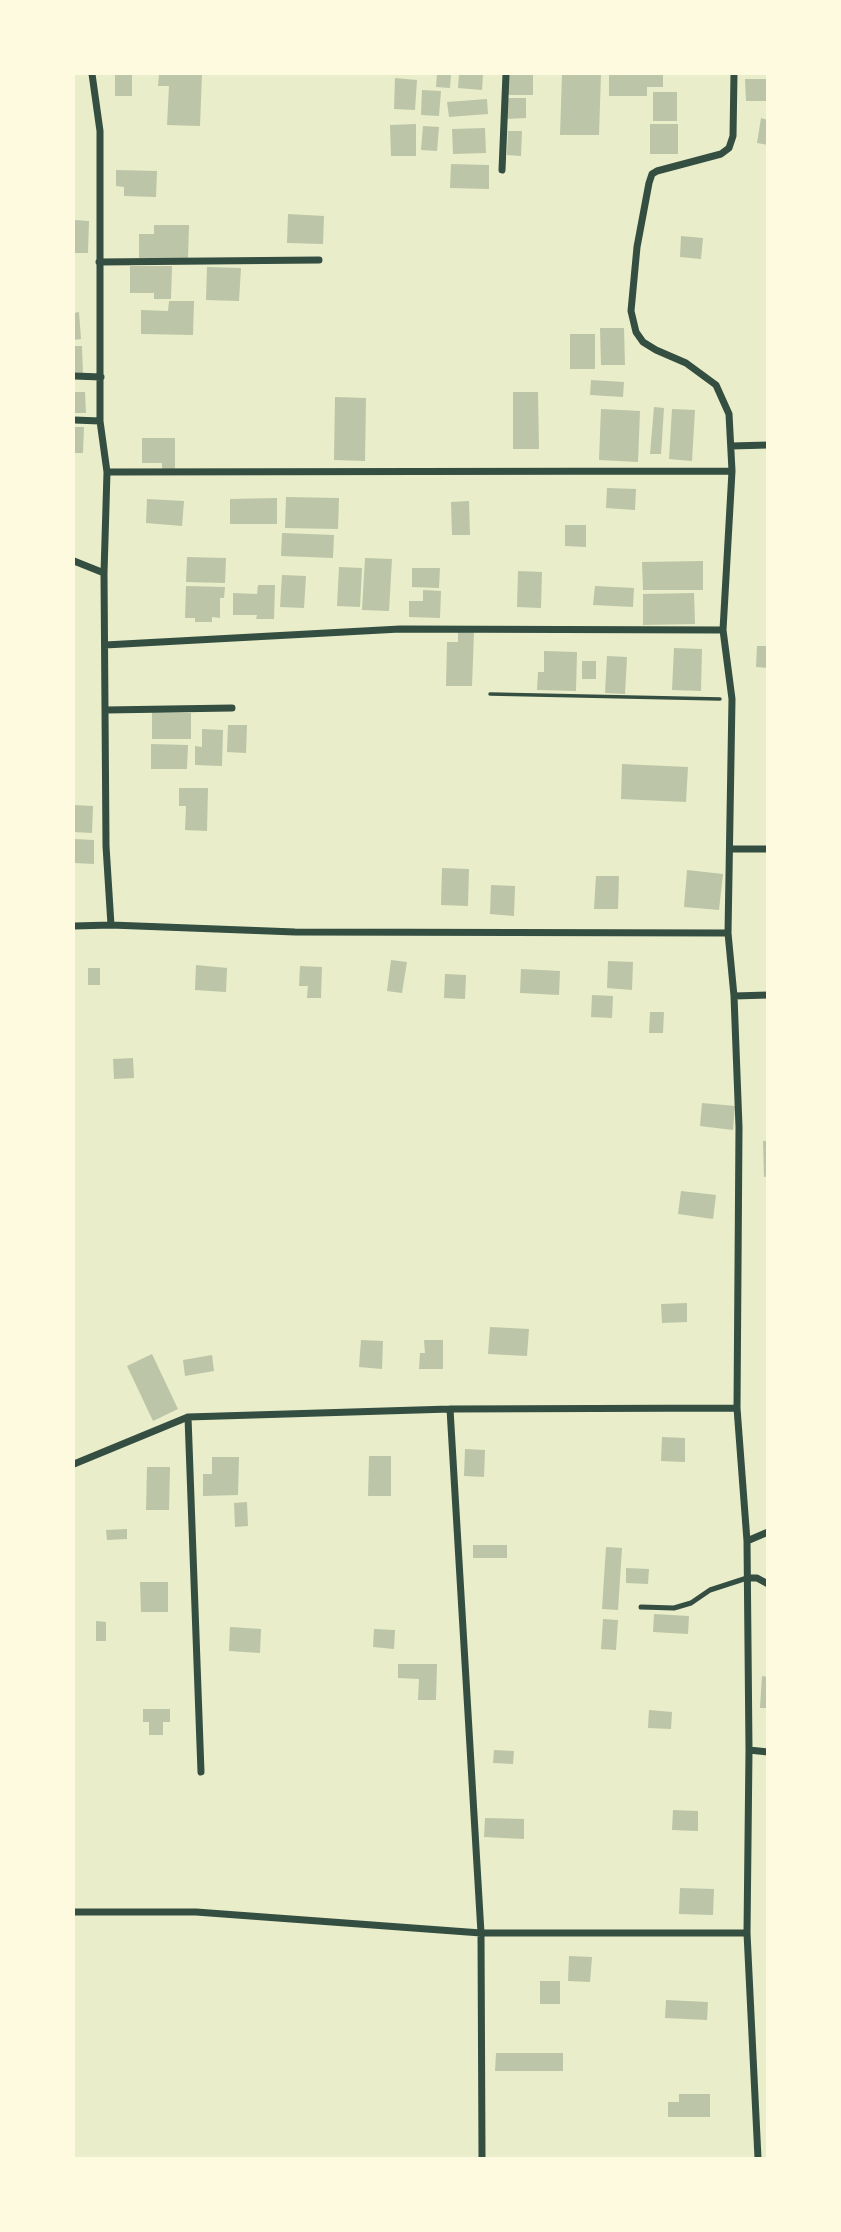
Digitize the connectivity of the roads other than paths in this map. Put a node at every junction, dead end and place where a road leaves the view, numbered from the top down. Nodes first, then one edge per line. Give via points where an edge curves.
1 (92, 74) edge
2 (506, 74) edge
3 (734, 74) edge
4 (502, 170) dead end
5 (319, 260) dead end
6 (99, 262) junction
7 (74, 376) edge
8 (101, 377) junction
9 (74, 420) edge
10 (100, 421) junction
11 (768, 445) edge
12 (731, 446) junction
13 (732, 471) junction
14 (107, 472) junction
15 (74, 561) edge
16 (104, 573) junction
17 (723, 630) junction
18 (105, 645) junction
19 (232, 708) dead end
20 (106, 710) junction
21 (730, 849) junction
22 (768, 849) edge
23 (74, 926) edge
24 (111, 926) junction
25 (728, 933) junction
26 (768, 995) edge
27 (734, 996) junction
28 (737, 1408) junction
29 (450, 1409) junction
30 (188, 1417) junction
31 (74, 1464) edge
32 (768, 1532) edge
33 (747, 1541) junction
34 (747, 1578) junction
35 (768, 1584) edge
36 (641, 1606) dead end
37 (749, 1750) junction
38 (768, 1752) edge
39 (201, 1772) dead end
40 (74, 1912) edge
41 (481, 1933) junction
42 (747, 1933) junction
43 (482, 2158) edge
44 (758, 2158) edge

1 - 6 street via 100,131
2 - 4 street
3 - 12 street via 729,148 652,174 637,247 631,311 643,342 686,363 716,385 729,414
5 - 6 street
6 - 8 street
7 - 8 street
8 - 10 street
9 - 10 street
10 - 14 street
11 - 12 street
12 - 13 street
13 - 14 street
13 - 17 street
14 - 16 street
15 - 16 street
16 - 18 street
17 - 18 street via 400,629
17 - 21 street via 732,699
18 - 20 street
19 - 20 street
20 - 24 street
21 - 22 street
21 - 25 street
23 - 24 street
24 - 25 street via 295,932
25 - 27 street
26 - 27 street
27 - 28 street via 739,1127
28 - 29 street
28 - 33 street
29 - 30 street
29 - 41 street
30 - 31 street
30 - 39 street
32 - 33 street
33 - 34 street
34 - 35 street
34 - 36 lane via 674,1608
34 - 37 street
37 - 38 street
37 - 42 street
40 - 41 street via 196,1912
41 - 42 street
41 - 43 street
42 - 44 street

